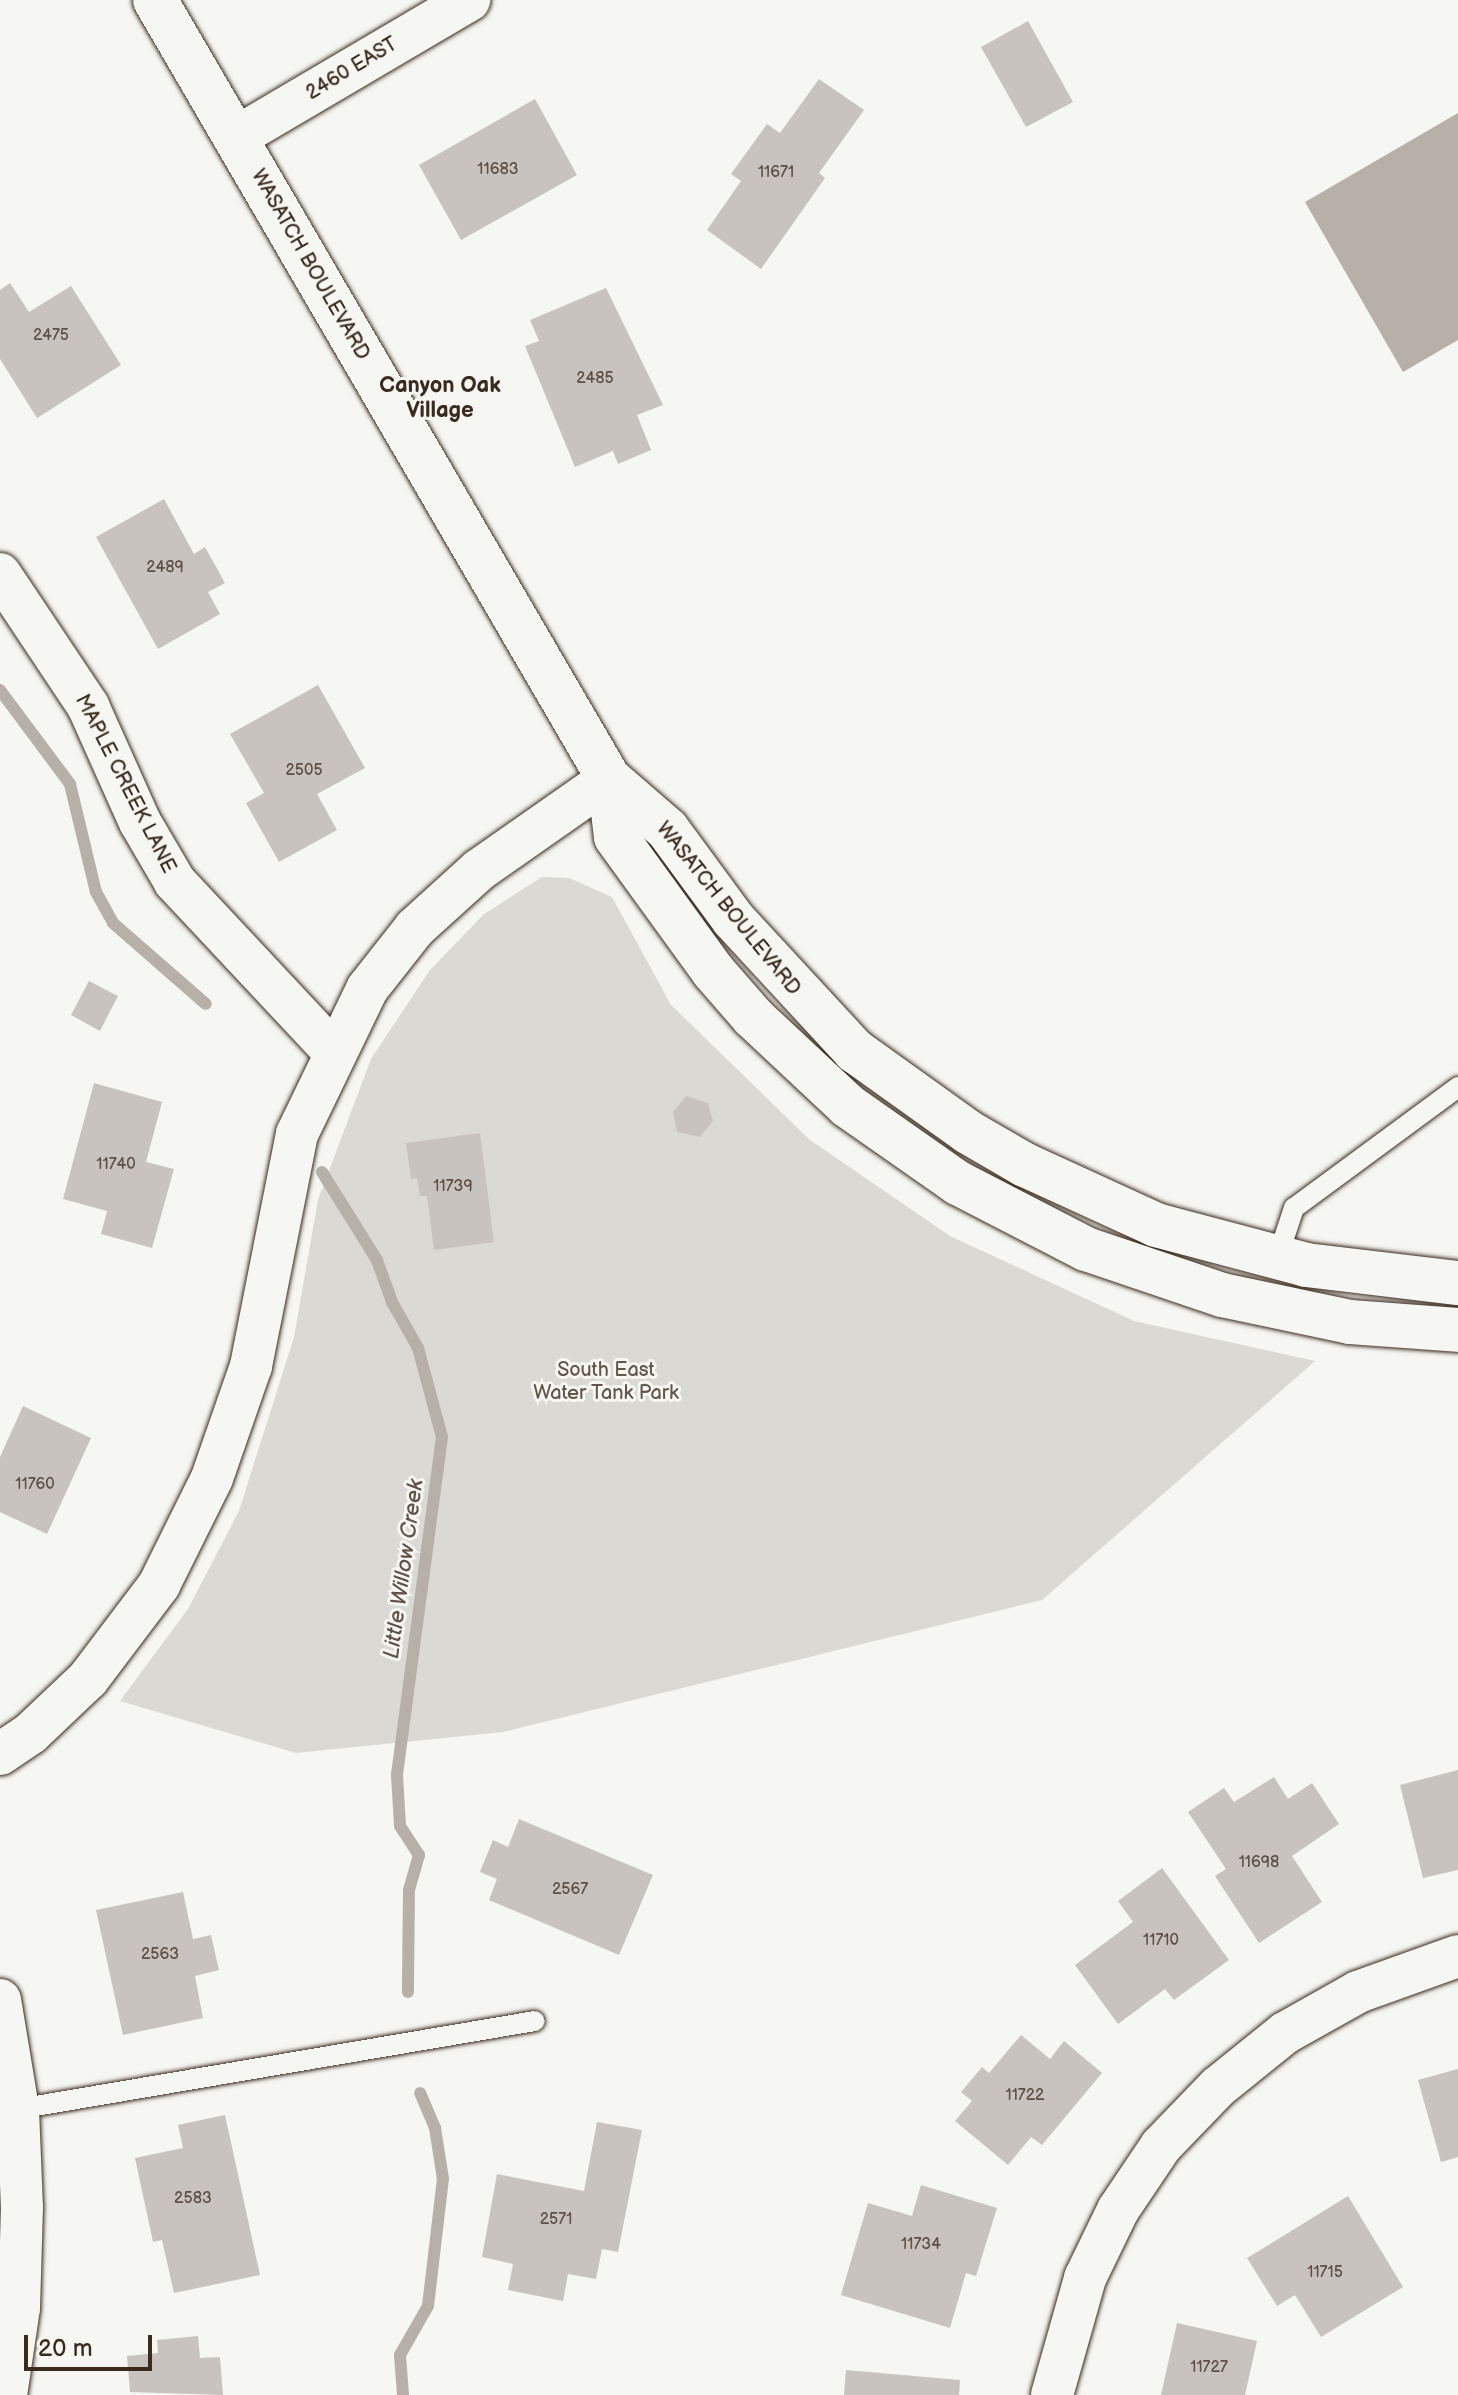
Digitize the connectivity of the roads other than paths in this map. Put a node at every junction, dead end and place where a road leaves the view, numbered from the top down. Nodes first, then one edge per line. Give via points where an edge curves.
1 (155, 0) edge
2 (469, 0) edge
3 (235, 138) junction
4 (0, 574) edge
5 (609, 779) junction
6 (333, 1051) junction
7 (1458, 1087) edge
8 (1277, 1259) junction
9 (1458, 1283) edge
10 (1458, 1330) edge
11 (0, 1754) edge
12 (1458, 1956) edge
13 (0, 2000) edge
14 (535, 2021) dead end
15 (18, 2109) junction
16 (6, 2395) edge
17 (1052, 2395) edge

1 - 3 main road, WASATCH BOULEVARD
2 - 3 street, 2460 EAST
3 - 5 main road, WASATCH BOULEVARD
4 - 6 street, MAPLE CREEK LANE via 88,706 140,822 175,882
5 - 6 street via 517,841 442,901 367,989
5 - 8 main road, WASATCH BOULEVARD via 667,829 733,919 800,997 855,1051 913,1095 968,1132 1084,1195 1156,1225
5 - 10 main road, WASATCH BOULEVARD via 616,837 733,994 848,1106 958,1183 1086,1249 1209,1291 1350,1322
6 - 11 street via 297,1134 251,1366 212,1478 159,1585 88,1679 31,1733
7 - 8 lane via 1294,1208
8 - 9 main road, WASATCH BOULEVARD
12 - 17 street via 1358,1992 1285,2033 1218,2087 1161,2146 1118,2210 1085,2278
13 - 15 street
14 - 15 lane
15 - 16 street via 19,2308

